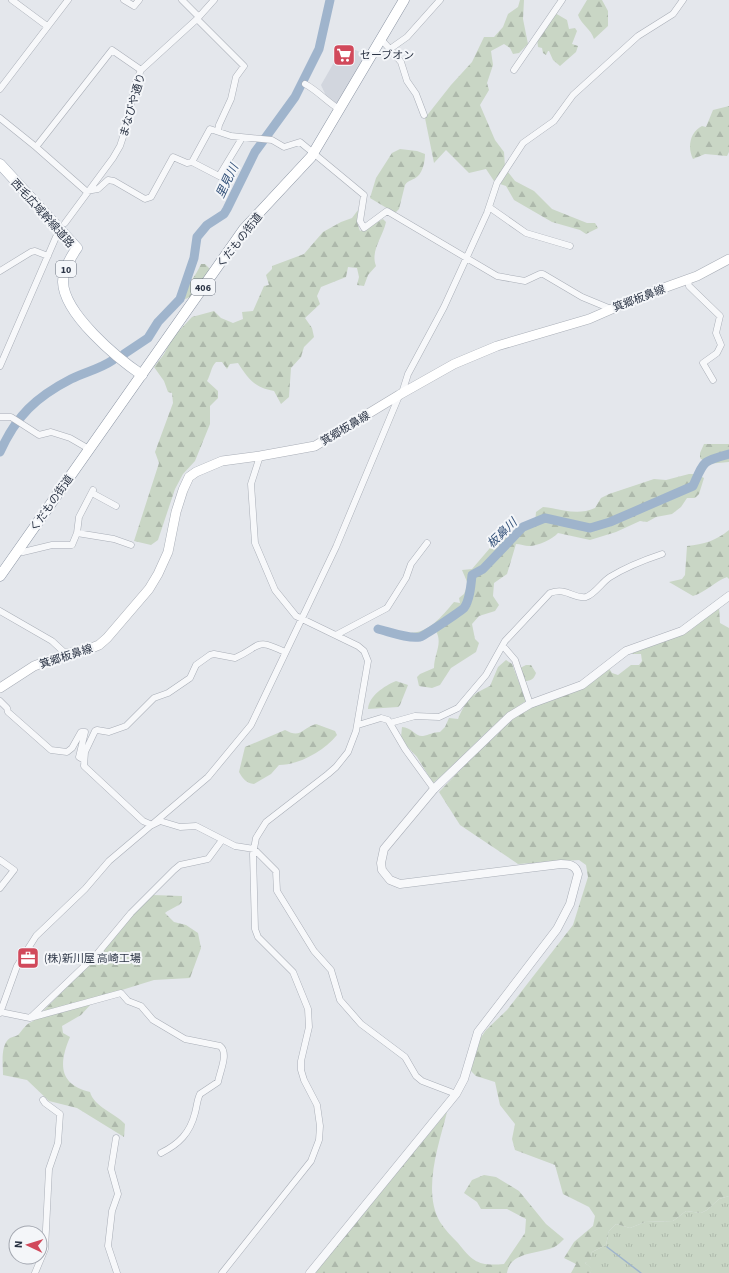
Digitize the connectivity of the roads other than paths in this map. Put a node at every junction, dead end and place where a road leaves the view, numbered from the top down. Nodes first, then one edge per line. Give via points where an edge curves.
1 (12, 0) edge
2 (68, 0) edge
3 (124, 0) edge
4 (139, 0) edge
5 (182, 0) edge
6 (214, 0) edge
7 (404, 0) edge
8 (440, 0) edge
9 (562, 0) edge
10 (683, 0) edge
11 (198, 18) junction
12 (47, 26) junction
13 (381, 39) junction
14 (390, 49) junction
15 (141, 70) junction
16 (514, 70) dead end
17 (305, 84) dead end
18 (0, 89) edge
19 (339, 110) junction
20 (424, 115) dead end
21 (0, 118) edge
22 (218, 131) junction
23 (242, 138) junction
24 (36, 146) junction
25 (313, 154) junction
26 (192, 162) junction
27 (0, 164) edge
28 (88, 192) junction
29 (489, 207) junction
30 (66, 223) dead end
31 (56, 237) dead end
32 (570, 246) dead end
33 (48, 256) junction
34 (465, 259) junction
35 (729, 259) edge
36 (0, 271) edge
37 (688, 280) junction
38 (612, 309) junction
39 (0, 366) edge
40 (142, 375) junction
41 (713, 380) dead end
42 (400, 394) junction
43 (0, 417) edge
44 (88, 449) junction
45 (260, 456) junction
46 (116, 506) dead end
47 (77, 533) junction
48 (427, 543) dead end
49 (131, 545) dead end
50 (17, 551) junction
51 (662, 554) dead end
52 (0, 576) edge
53 (729, 596) edge
54 (0, 611) edge
55 (302, 618) junction
56 (336, 635) junction
57 (503, 646) junction
58 (285, 652) junction
59 (66, 654) junction
60 (0, 688) edge
61 (0, 701) edge
62 (530, 704) junction
63 (390, 723) junction
64 (358, 725) junction
65 (84, 760) junction
66 (434, 789) junction
67 (152, 825) junction
68 (222, 840) junction
69 (254, 849) junction
70 (1, 863) edge
71 (0, 888) edge
72 (1, 1009) edge
73 (30, 1018) junction
74 (456, 1094) junction
75 (43, 1100) dead end
76 (116, 1138) dead end
77 (161, 1153) dead end
78 (35, 1273) edge
79 (117, 1273) edge
80 (222, 1273) edge
81 (310, 1273) edge

1 - 12 street
2 - 12 street
3 - 4 street via 134,6
5 - 11 street
6 - 11 street, まなびや通り
7 - 13 main road, くだもの街道 / 406
8 - 14 street via 407,37
9 - 16 street
10 - 29 street via 673,14 638,36 572,95 554,121 523,143 497,183
11 - 15 street, まなびや通り
11 - 22 street via 244,66 236,77 231,99 218,124
12 - 18 street
13 - 14 street
13 - 19 main road, くだもの街道 / 406
14 - 20 street via 401,62 407,81 416,94
15 - 24 street via 112,50
15 - 28 street, まなびや通り via 120,146
17 - 19 street via 318,91 326,101
19 - 25 main road, くだもの街道 / 406
21 - 24 street
22 - 23 street
22 - 26 street via 210,128
23 - 25 street via 269,139 284,147 300,142
23 - 26 street via 219,176
24 - 28 street
25 - 34 street via 364,195 360,221 364,228 387,211
25 - 40 main road, くだもの街道 / 406 via 244,229
26 - 28 street via 187,163 173,157 149,198 145,199 110,180 98,189
27 - 40 main road, 西毛広域幹線道路 / 10 via 77,248 66,267 63,282 69,302 76,313 123,362
28 - 30 street, まなびや通り
29 - 32 street via 526,233
29 - 34 street
31 - 33 street
33 - 36 street via 31,252
33 - 39 street
34 - 38 street via 497,276 525,281 543,274 582,297
34 - 42 street via 444,308 405,379
35 - 37 main road, 箕郷板鼻線
37 - 38 main road, 箕郷板鼻線
37 - 41 street via 689,286 720,316 716,334 721,345 718,353 704,363
38 - 42 main road, 箕郷板鼻線 via 569,326 497,346 454,364
40 - 44 main road, くだもの街道 / 406
42 - 45 main road, 箕郷板鼻線 via 315,446
42 - 55 street via 336,547
43 - 44 street via 11,417 39,435 51,432 70,438
44 - 50 main road, くだもの街道 / 406
45 - 55 street via 250,484 256,547 280,597 296,616
45 - 59 main road, 箕郷板鼻線 via 212,464 189,477 179,500 168,552 149,589 99,645
46 - 47 street via 92,492 80,517
47 - 49 street via 114,539
47 - 50 street via 73,544
48 - 56 street via 411,564 406,578 388,608
50 - 52 main road, くだもの街道 / 406
51 - 57 street via 610,576 593,593 585,597 565,591 550,593 507,638
53 - 62 street via 682,631 626,651 582,685
54 - 59 street via 52,641
55 - 56 street
55 - 58 street
56 - 64 street via 358,646 364,651 368,661
57 - 62 street via 515,660
57 - 63 street via 486,675 456,710 439,717 415,716
58 - 65 street via 261,643 235,658 210,655 196,666 190,678 154,698 126,726 109,732 95,731
58 - 67 street via 251,725 208,777
59 - 60 main road, 箕郷板鼻線 via 34,666
61 - 65 street via 8,712 51,750 67,752 81,732 85,732 79,752 79,757
62 - 66 street via 510,716
63 - 64 street via 381,718
63 - 66 street
64 - 69 street via 343,759 328,774 266,822 256,838
65 - 67 street via 87,769 125,806
66 - 74 street via 384,849 382,870 390,880 406,884 561,864 573,866 578,874 570,904 557,929 478,1032 464,1079
67 - 68 street via 160,822 180,827 196,826
67 - 72 street via 109,861 85,889 36,936 17,966
68 - 69 street via 235,846
68 - 73 street via 208,859 180,865 174,870 127,917 97,954
69 - 74 street via 276,871 277,892 314,951 331,970 340,1000 361,1024 405,1058 422,1081
69 - 80 street via 255,929 263,944 293,972 308,1009 309,1027 301,1070 317,1105 320,1126 318,1145 311,1161
70 - 71 street via 14,870
72 - 73 street
73 - 77 street via 121,993 128,1001 141,1006 153,1020 185,1039 223,1048 225,1053 218,1082 200,1094 184,1137
74 - 81 street
75 - 78 street via 60,1114 59,1135 49,1169 45,1249
76 - 79 street via 111,1169 118,1194 112,1211 108,1246

